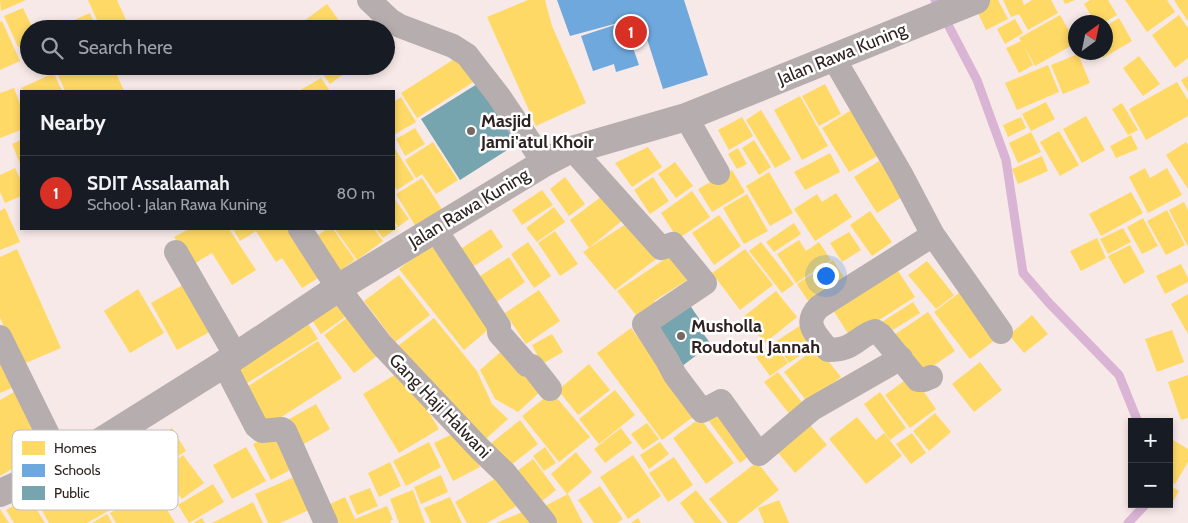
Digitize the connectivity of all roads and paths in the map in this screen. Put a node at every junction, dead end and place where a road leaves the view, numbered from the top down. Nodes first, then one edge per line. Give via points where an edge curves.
1 (370, 0) edge
2 (976, 0) edge
3 (392, 20) edge
4 (395, 22) edge
5 (833, 57) junction
6 (686, 117) junction
7 (573, 150) junction
8 (544, 163) junction
9 (718, 173) dead end
10 (435, 229) junction
11 (301, 230) edge
12 (933, 235) junction
13 (176, 252) dead end
14 (338, 288) junction
15 (1001, 332) dead end
16 (0, 336) edge
17 (901, 358) junction
18 (230, 360) junction
19 (931, 377) dead end
20 (550, 389) dead end
21 (46, 430) edge
22 (119, 430) edge
23 (12, 487) edge
24 (0, 492) edge
25 (326, 523) edge
26 (546, 523) edge

1 - 3 street
2 - 5 street, Jalan Rawa Kuning
4 - 8 street via 454,46 467,55
5 - 6 street, Jalan Rawa Kuning
5 - 12 street
6 - 7 street, Jalan Rawa Kuning
6 - 9 street
7 - 8 street, Jalan Rawa Kuning
7 - 17 street via 661,248 673,244 705,283 644,324 702,411 721,401 759,454 812,409
8 - 10 street, Jalan Rawa Kuning
10 - 14 street, Jalan Rawa Kuning
10 - 20 street via 500,326 499,333
11 - 14 street, Gang Haji Halwani
12 - 15 street
12 - 17 street via 818,307 811,315 814,331 828,350 849,346 874,331
13 - 18 street
14 - 18 street, Jalan Rawa Kuning
14 - 26 street, Gang Haji Halwani via 381,344 505,474
16 - 21 street
17 - 19 street via 918,380
18 - 22 street, Jalan Rawa Kuning
18 - 25 street via 256,426 262,431 283,430
23 - 24 street, Jalan Rawa Kuning

